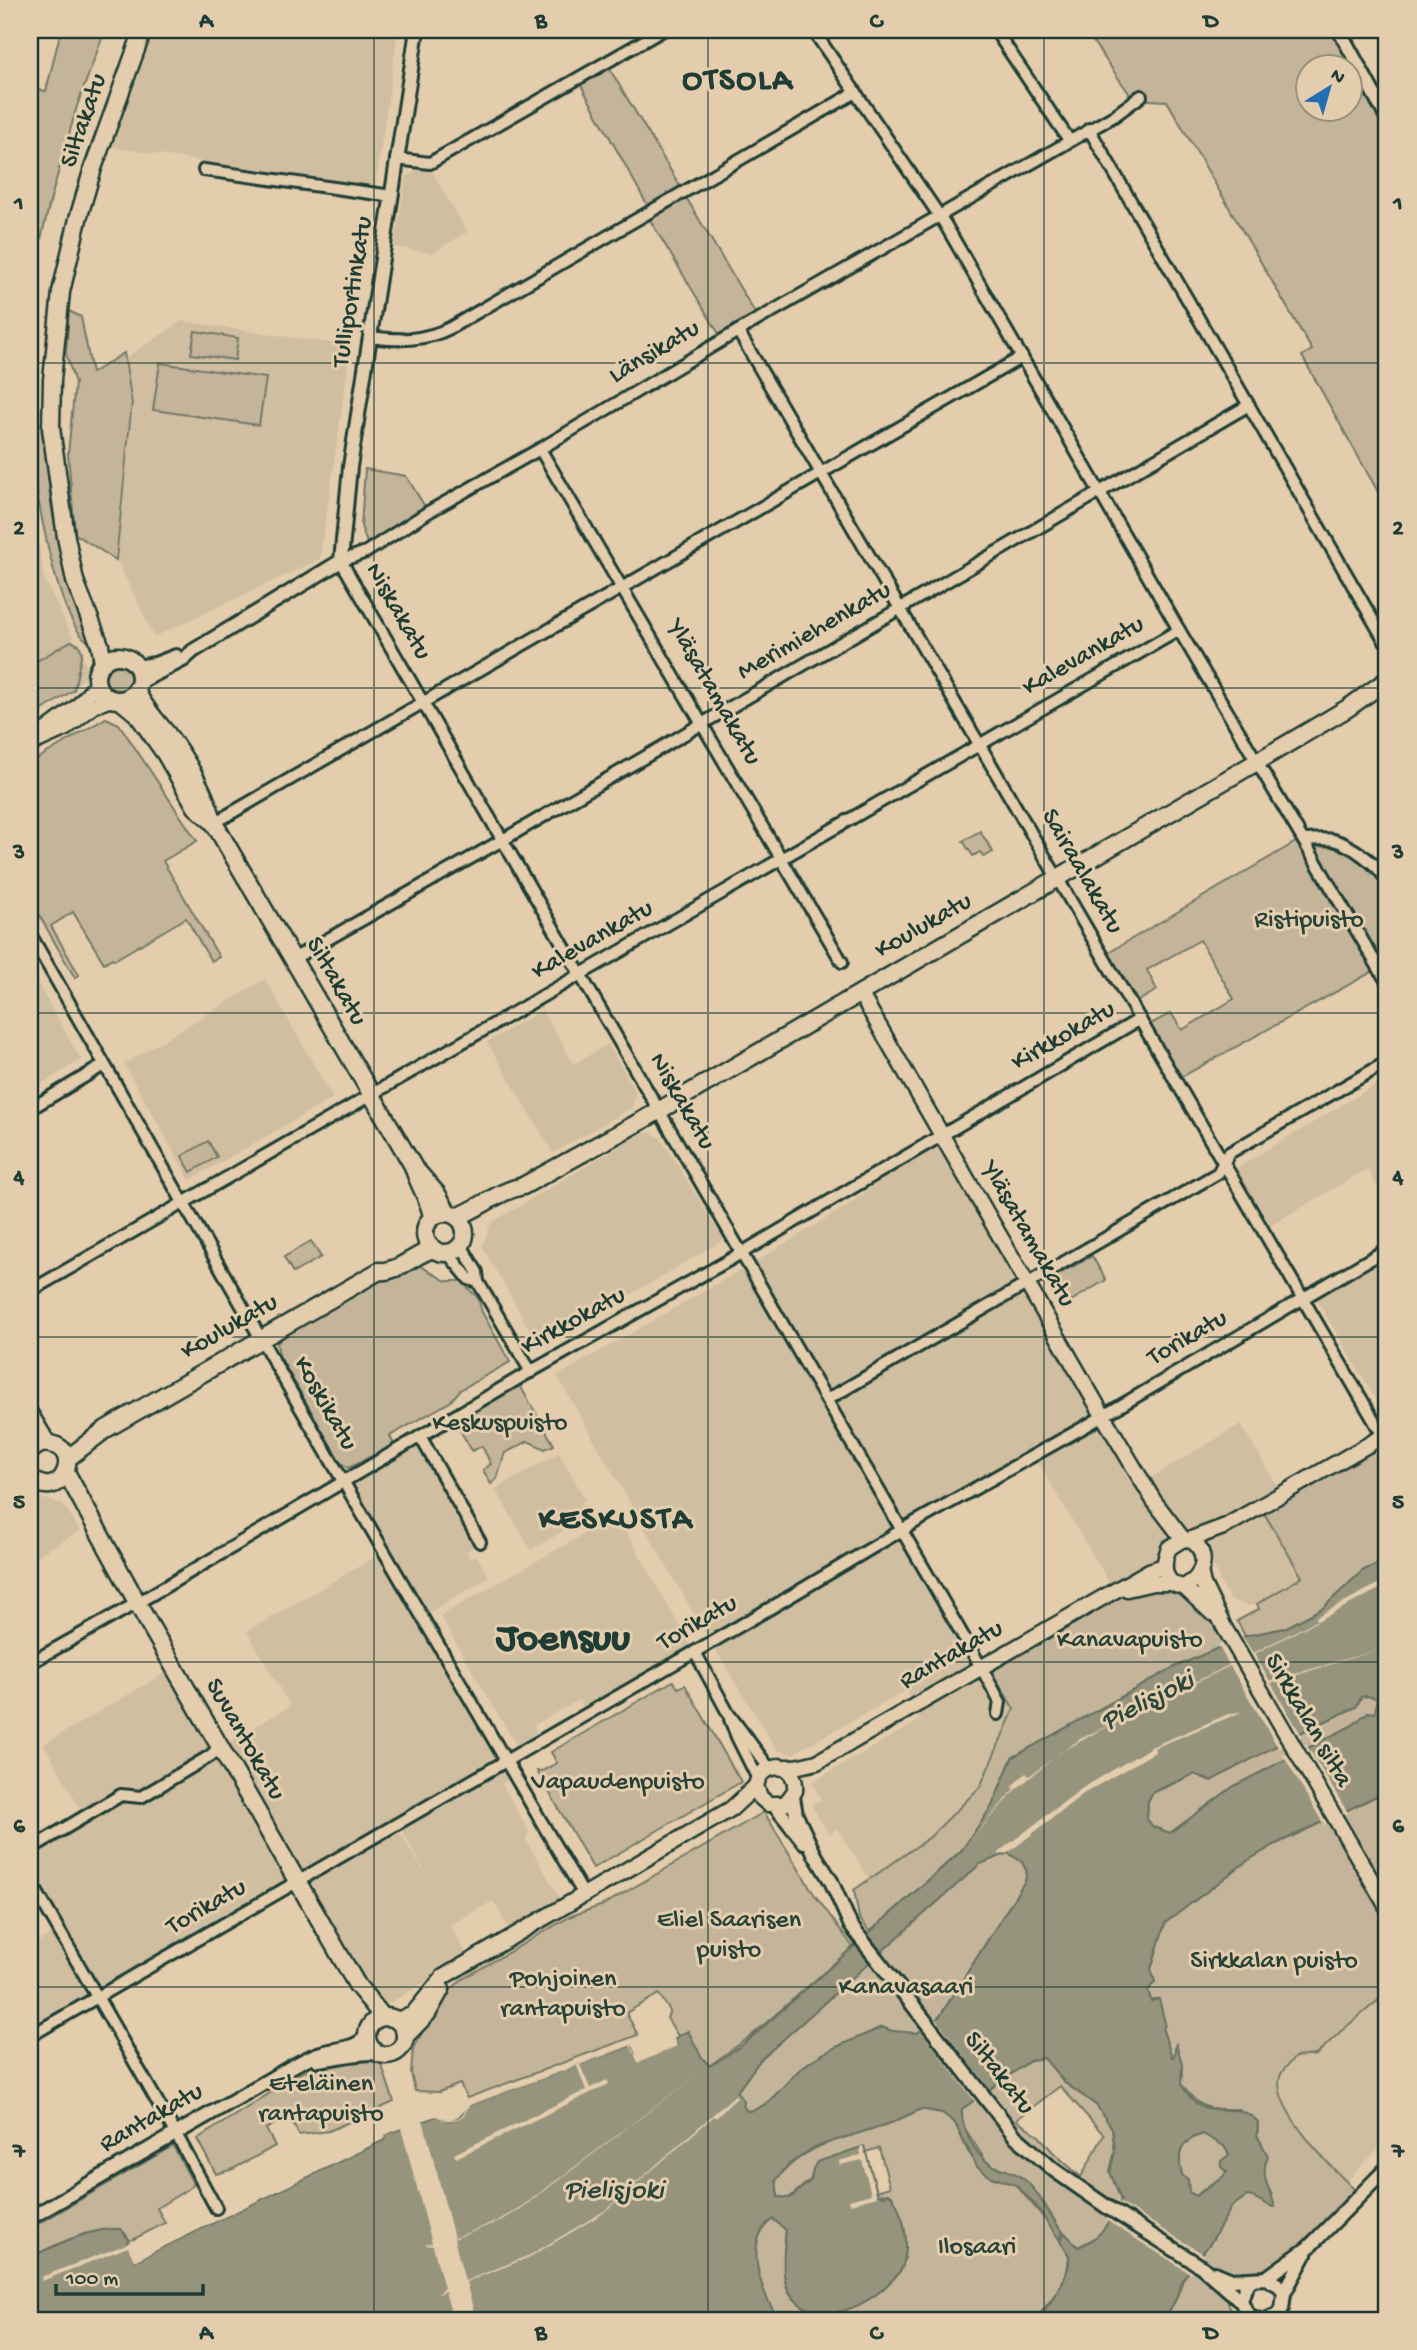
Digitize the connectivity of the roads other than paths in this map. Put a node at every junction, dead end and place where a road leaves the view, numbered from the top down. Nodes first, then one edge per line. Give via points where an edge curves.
1 (143, 30) edge
2 (417, 30) edge
3 (663, 30) edge
4 (813, 30) edge
5 (995, 30) edge
6 (1339, 30) edge
7 (856, 92) junction
8 (1141, 96) dead end
9 (1387, 118) edge
10 (1089, 130) junction
11 (1069, 141) junction
12 (396, 159) junction
13 (204, 170) dead end
14 (392, 196) junction
15 (939, 215) junction
16 (738, 331) junction
17 (370, 337) junction
18 (1021, 357) junction
19 (1249, 405) junction
20 (540, 449) junction
21 (822, 473) junction
22 (1100, 491) junction
23 (72, 561) junction
24 (341, 561) junction
25 (623, 587) junction
26 (901, 608) junction
27 (1179, 629) junction
28 (1385, 641) dead end
29 (121, 657) junction
30 (103, 663) junction
31 (138, 680) junction
32 (1387, 680) edge
33 (97, 684) junction
34 (1387, 689) edge
35 (115, 699) junction
36 (424, 703) junction
37 (1348, 708) junction
38 (703, 723) junction
39 (30, 743) edge
40 (979, 743) junction
41 (1258, 761) junction
42 (214, 824) junction
43 (503, 839) junction
44 (1304, 840) junction
45 (782, 859) junction
46 (1058, 877) junction
47 (1387, 882) edge
48 (30, 934) edge
49 (1387, 950) edge
50 (293, 959) junction
51 (842, 962) dead end
52 (1378, 967) junction
53 (582, 974) junction
54 (1387, 982) edge
55 (860, 993) junction
56 (1140, 1018) junction
57 (1387, 1062) edge
58 (104, 1065) junction
59 (372, 1095) junction
60 (30, 1109) edge
61 (660, 1110) junction
62 (941, 1135) junction
63 (1223, 1163) junction
64 (413, 1166) junction
65 (183, 1203) junction
66 (432, 1218) junction
67 (425, 1234) junction
68 (452, 1235) junction
69 (1387, 1249) edge
70 (742, 1253) junction
71 (379, 1270) junction
72 (1026, 1284) junction
73 (30, 1291) edge
74 (1301, 1298) junction
75 (260, 1339) junction
76 (531, 1372) junction
77 (828, 1399) junction
78 (30, 1414) edge
79 (1103, 1415) junction
80 (106, 1429) junction
81 (1385, 1435) edge
82 (420, 1436) junction
83 (30, 1442) edge
84 (52, 1444) junction
85 (30, 1452) edge
86 (66, 1466) junction
87 (342, 1481) junction
88 (37, 1482) edge
89 (1154, 1501) junction
90 (91, 1517) junction
91 (1226, 1526) junction
92 (901, 1530) junction
93 (1187, 1539) junction
94 (480, 1542) dead end
95 (1169, 1548) junction
96 (1201, 1564) junction
97 (1164, 1566) junction
98 (1177, 1585) junction
99 (1112, 1592) junction
100 (137, 1602) junction
101 (1223, 1626) junction
102 (695, 1652) junction
103 (30, 1663) edge
104 (981, 1667) junction
105 (729, 1713) junction
106 (998, 1714) dead end
107 (220, 1747) junction
108 (505, 1760) junction
109 (817, 1762) junction
110 (774, 1767) junction
111 (757, 1782) junction
112 (794, 1794) junction
113 (771, 1805) junction
114 (731, 1810) junction
115 (30, 1849) edge
116 (815, 1856) junction
117 (30, 1880) edge
118 (297, 1881) junction
119 (1376, 1885) junction
120 (584, 1895) junction
121 (1387, 1901) edge
122 (1387, 1907) edge
123 (464, 1965) junction
124 (357, 1985) junction
125 (98, 1998) junction
126 (390, 2018) junction
127 (368, 2031) junction
128 (30, 2036) edge
129 (405, 2038) junction
130 (376, 2053) junction
131 (300, 2062) junction
132 (176, 2134) junction
133 (1387, 2168) edge
134 (216, 2208) dead end
135 (30, 2218) edge
136 (1308, 2248) junction
137 (1202, 2267) junction
138 (1259, 2278) junction
139 (1284, 2293) junction
140 (1241, 2310) edge
141 (1259, 2320) edge
142 (1266, 2320) edge

1 - 23 main road, Siltakatu via 78,219 61,292 51,428
2 - 12 street, Tulliportinkatu
3 - 12 street via 430,163
4 - 7 street
5 - 11 street
6 - 9 street
7 - 15 street
7 - 17 street via 441,332 415,340
8 - 10 street, Länsikatu
10 - 11 street, Länsikatu
10 - 19 street
11 - 15 street, Länsikatu
12 - 14 street, Tulliportinkatu
13 - 14 street
14 - 17 street, Tulliportinkatu
15 - 16 street, Länsikatu
15 - 18 street
16 - 20 street, Länsikatu
16 - 21 street, Sairaalakatu
17 - 24 street, Tulliportinkatu
18 - 21 street
18 - 22 street
19 - 22 street, Merimiehenkatu
19 - 28 street
20 - 24 street, Länsikatu via 366,552
20 - 25 street, Yläsatamakatu
21 - 25 street
21 - 26 street, Sairaalakatu
22 - 26 street, Merimiehenkatu
22 - 27 street
23 - 29 main road, Siltakatu
23 - 30 main road, Siltakatu
24 - 31 street, Länsikatu via 193,651 155,664
24 - 36 street, Niskakatu
25 - 36 street
25 - 38 street, Yläsatamakatu
26 - 38 street, Merimiehenkatu
26 - 40 street, Sairaalakatu
27 - 40 street, Kalevankatu
27 - 41 street
29 - 30 main road
29 - 31 main road via 133,662
30 - 33 main road
31 - 35 main road via 127,698
31 - 42 main road, Siltakatu via 139,698 194,774
32 - 37 main road, Koulukatu
33 - 35 main road
33 - 39 main road via 78,706
34 - 37 main road, Koulukatu
35 - 39 main road via 93,706 66,728
35 - 42 main road, Siltakatu via 137,714 196,807
36 - 42 street
36 - 43 street, Niskakatu
37 - 41 main road, Koulukatu
38 - 43 street, Merimiehenkatu
38 - 45 street, Yläsatamakatu
40 - 45 street, Kalevankatu
40 - 46 street, Sairaalakatu
41 - 44 street
41 - 46 main road, Koulukatu
42 - 50 main road, Siltakatu
43 - 50 street, Merimiehenkatu
43 - 53 street, Niskakatu
44 - 47 street via 1333,840 1366,857
44 - 52 street
45 - 51 street, Yläsatamakatu
45 - 53 street, Kalevankatu
46 - 55 main road, Koulukatu
46 - 56 street, Sairaalakatu
48 - 58 street, Koskikatu
49 - 52 street
50 - 59 main road, Siltakatu
52 - 54 street
53 - 59 street, Kalevankatu
53 - 61 street, Niskakatu
55 - 61 main road, Koulukatu
55 - 62 main road, Yläsatamakatu
56 - 62 street, Kirkkokatu
56 - 63 street, Sairaalakatu
57 - 63 street via 1228,1153
58 - 60 street
58 - 65 street, Koskikatu
59 - 64 main road, Siltakatu
59 - 65 street, Kalevankatu
61 - 68 main road, Koulukatu via 508,1189 476,1209
61 - 70 street, Niskakatu
62 - 70 street, Kirkkokatu
62 - 72 main road, Yläsatamakatu
63 - 72 street via 1218,1173
63 - 74 street, Sairaalakatu
64 - 66 main road, Siltakatu
64 - 68 main road, Siltakatu via 427,1181
65 - 73 street, Kalevankatu
65 - 75 street, Koskikatu
66 - 67 main road
66 - 68 main road
67 - 68 main road via 428,1243
67 - 71 main road, Koulukatu
68 - 71 main road, Koulukatu via 387,1272
68 - 76 street, Siltakatu via 469,1279 478,1282
69 - 74 street, Torikatu
70 - 76 street, Kirkkokatu
70 - 77 street, Niskakatu
71 - 75 main road, Koulukatu
72 - 77 street
72 - 79 main road, Yläsatamakatu
74 - 79 street, Torikatu
74 - 81 street, Sairaalakatu
75 - 80 main road, Koulukatu
75 - 87 street, Koskikatu
76 - 82 street, Kirkkokatu
77 - 92 street, Niskakatu
78 - 83 main road
78 - 84 main road
79 - 89 main road, Yläsatamakatu
79 - 92 street, Torikatu
80 - 84 main road, Koulukatu
80 - 86 main road, Koulukatu
81 - 91 main road
82 - 87 street, Kirkkokatu
82 - 94 street
84 - 85 main road, Koulukatu via 38,1445
84 - 86 main road, Suvantokatu via 63,1451
86 - 88 main road, Koulukatu via 60,1480
86 - 90 main road, Suvantokatu
87 - 100 street, Kirkkokatu
87 - 108 street, Koskikatu
88 - 90 main road, Suvantokatu via 67,1493
89 - 93 main road, Yläsatamakatu
89 - 95 main road, Yläsatamakatu
90 - 100 main road, Suvantokatu
91 - 93 main road
91 - 96 main road via 1211,1542
92 - 102 street, Torikatu
92 - 104 street, Niskakatu
93 - 95 main road
93 - 96 main road via 1197,1543
95 - 97 main road
96 - 98 main road via 1197,1577
96 - 101 main road via 1203,1584
97 - 98 main road via 1166,1577
97 - 99 main road, Rantakatu
98 - 99 main road, Rantakatu via 1153,1583
98 - 101 main road via 1202,1601
99 - 104 main road, Rantakatu
100 - 103 street, Kirkkokatu
100 - 107 main road, Suvantokatu
101 - 119 main road, Sirkkalan silta
102 - 105 street
102 - 108 street, Torikatu
104 - 106 street, Niskakatu via 1000,1702
104 - 109 main road, Rantakatu
105 - 110 street
105 - 111 street
107 - 115 street via 141,1797 121,1795
107 - 118 main road, Suvantokatu
108 - 118 street, Torikatu
108 - 120 street, Koskikatu
109 - 110 main road, Rantakatu
109 - 112 main road, Rantakatu
110 - 111 main road
110 - 112 main road via 793,1775
111 - 113 main road via 760,1797
111 - 114 main road
112 - 113 main road via 785,1804
112 - 116 street, Siltakatu via 796,1815
113 - 114 main road
113 - 116 street, Siltakatu
114 - 120 main road
116 - 137 street, Siltakatu via 851,1926 1015,2136 1110,2209
117 - 125 street
118 - 124 main road, Suvantokatu
118 - 125 street, Torikatu
119 - 121 main road
119 - 122 main road
120 - 123 main road
123 - 126 main road via 443,1977 412,2015
123 - 129 main road
124 - 126 main road, Suvantokatu
124 - 127 main road, Suvantokatu
125 - 128 street, Torikatu
125 - 132 street
126 - 127 main road via 373,2022
126 - 129 main road via 405,2031
127 - 130 main road via 370,2048
127 - 131 street, Rantakatu via 364,2040 354,2045
129 - 130 main road via 394,2054
130 - 131 street, Rantakatu
131 - 132 street, Rantakatu
132 - 134 street
132 - 135 street, Rantakatu
133 - 136 street
136 - 138 street
136 - 139 street
137 - 138 street, Siltakatu via 1232,2280
137 - 140 street, Siltakatu
138 - 139 street via 1280,2286
138 - 140 street via 1246,2285
139 - 142 street via 1282,2309
140 - 141 street, Siltakatu

